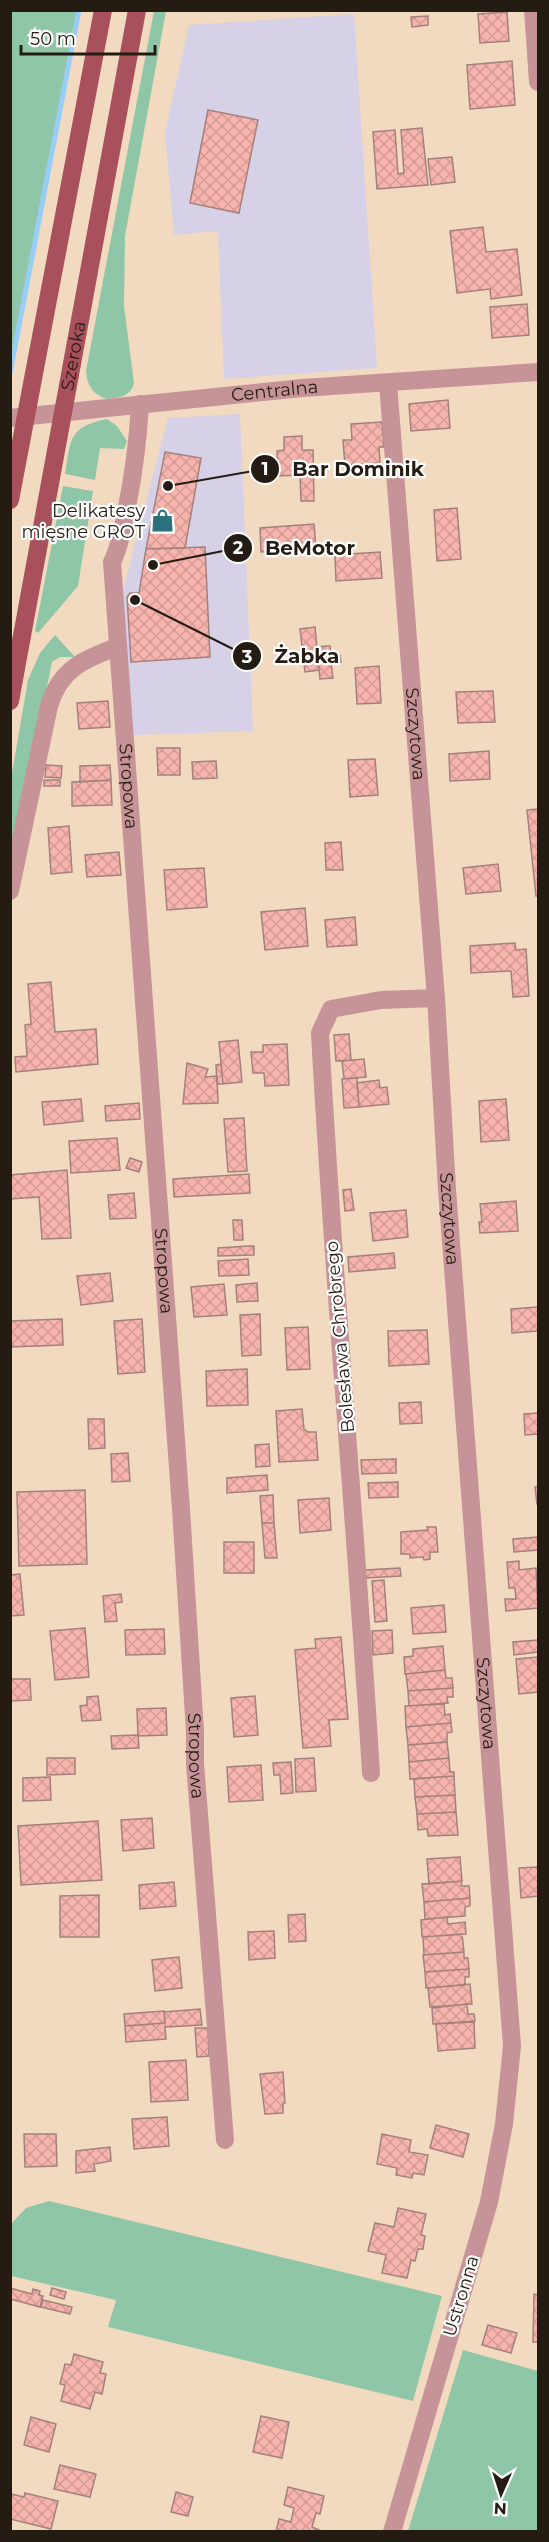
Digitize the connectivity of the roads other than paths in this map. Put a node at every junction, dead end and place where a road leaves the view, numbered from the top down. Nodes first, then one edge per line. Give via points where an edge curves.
1 (103, 10) edge
2 (137, 10) edge
3 (533, 10) edge
4 (538, 82) edge
5 (538, 372) edge
6 (388, 383) junction
7 (140, 404) junction
8 (65, 411) junction
9 (18, 417) edge
10 (10, 500) edge
11 (117, 646) junction
12 (10, 701) edge
13 (10, 891) edge
14 (436, 998) junction
15 (372, 1773) dead end
16 (512, 2056) joint
17 (225, 2140) dead end
18 (392, 2532) edge

1 - 9 main road, Szeroka
2 - 8 main road, Szeroka
3 - 4 street
5 - 6 street, Centralna
6 - 7 street, Centralna
6 - 14 street, Szczytowa
7 - 8 street, Centralna
7 - 11 street, Stropowa via 129,495 111,562
8 - 9 street, Centralna
8 - 12 main road, Szeroka
9 - 10 main road, Szeroka
11 - 13 street via 80,663 57,685 49,706
11 - 17 street, Stropowa
14 - 15 street, Bolesława Chrobrego via 381,1000 331,1009 320,1034
14 - 16 street, Szczytowa
16 - 18 street, Ustronna via 489,2202

